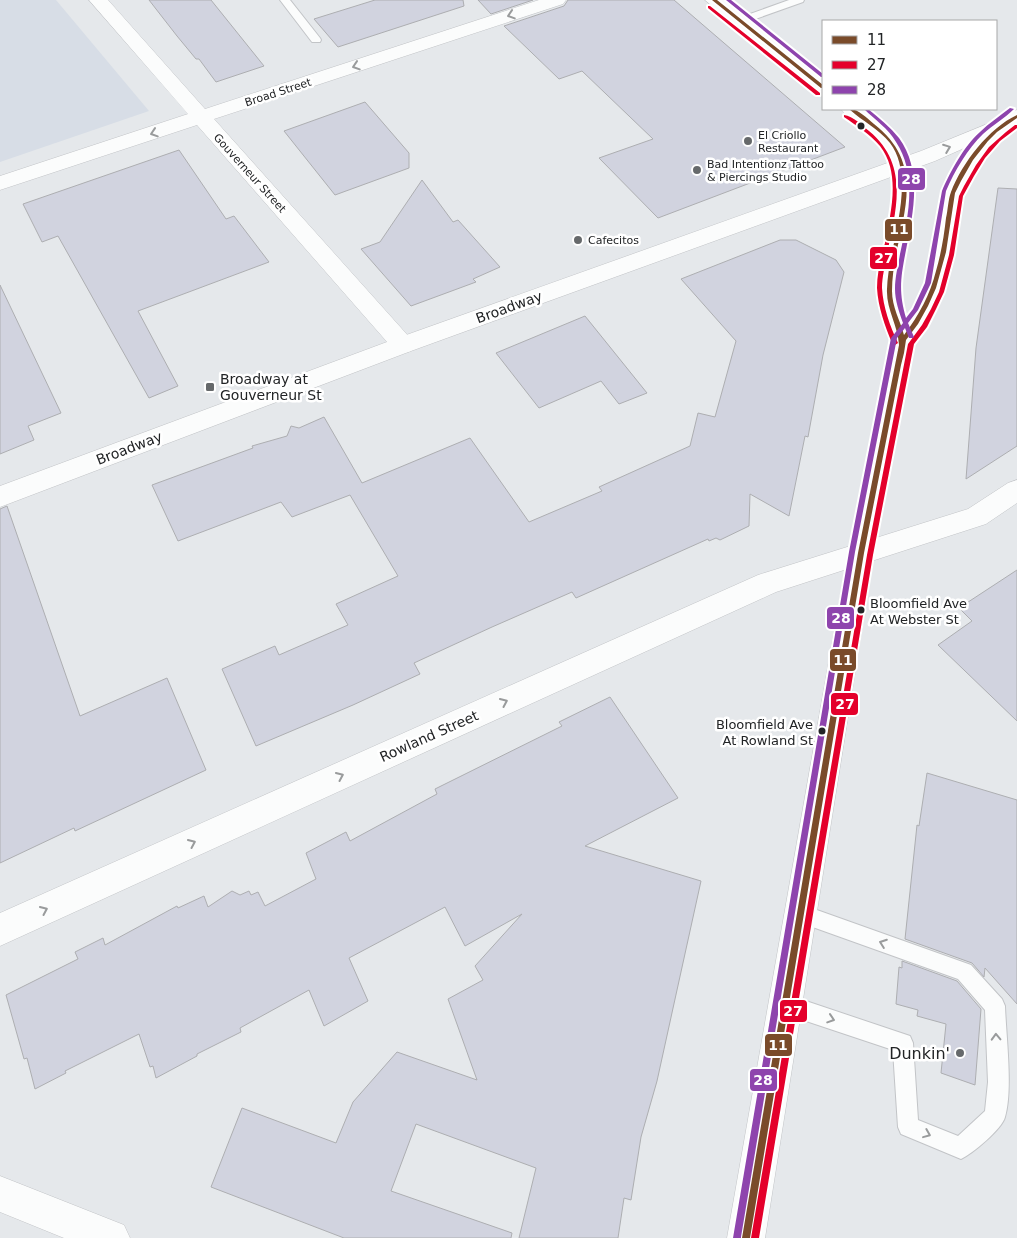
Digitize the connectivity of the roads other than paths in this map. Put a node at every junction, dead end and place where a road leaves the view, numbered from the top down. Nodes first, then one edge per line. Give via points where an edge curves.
1 (98, 0) edge
2 (285, 0) edge
3 (557, 0) edge
4 (714, 0) edge
5 (799, 0) edge
6 (740, 21) junction
7 (316, 40) dead end
8 (822, 86) edge
9 (852, 110) edge
10 (200, 118) junction
11 (1012, 119) edge
12 (901, 166) junction
13 (0, 184) edge
14 (903, 340) junction
15 (403, 345) junction
16 (1017, 490) edge
17 (0, 497) edge
18 (861, 553) junction
19 (800, 913) junction
20 (0, 930) edge
21 (785, 1004) junction
22 (1, 1193) edge
23 (111, 1238) edge
24 (746, 1238) edge

1 - 10 main road, Gouverneur Street
2 - 7 lane
3 -> 10 main road, Broad Street
4 - 6 main road
5 - 6 lane
6 - 8 main road
9 - 12 main road via 886,138
10 -> 13 main road, Broad Street
10 - 15 main road, Gouverneur Street
12 -> 11 main road, Broadway
11 - 14 main road via 980,148 959,179 953,193 931,300 925,313
12 - 14 main road via 903,198 889,294
12 - 15 main road, Broadway
14 - 18 main road
15 - 17 main road, Broadway
16 - 18 main road, Rowland Street via 977,517
18 - 19 main road
20 -> 18 main road, Rowland Street via 768,583
19 - 21 main road
21 -> 19 lane via 903,1043 908,1127 961,1148 995,1116 998,1082 995,1006 964,972
21 - 24 main road
22 - 23 main road

